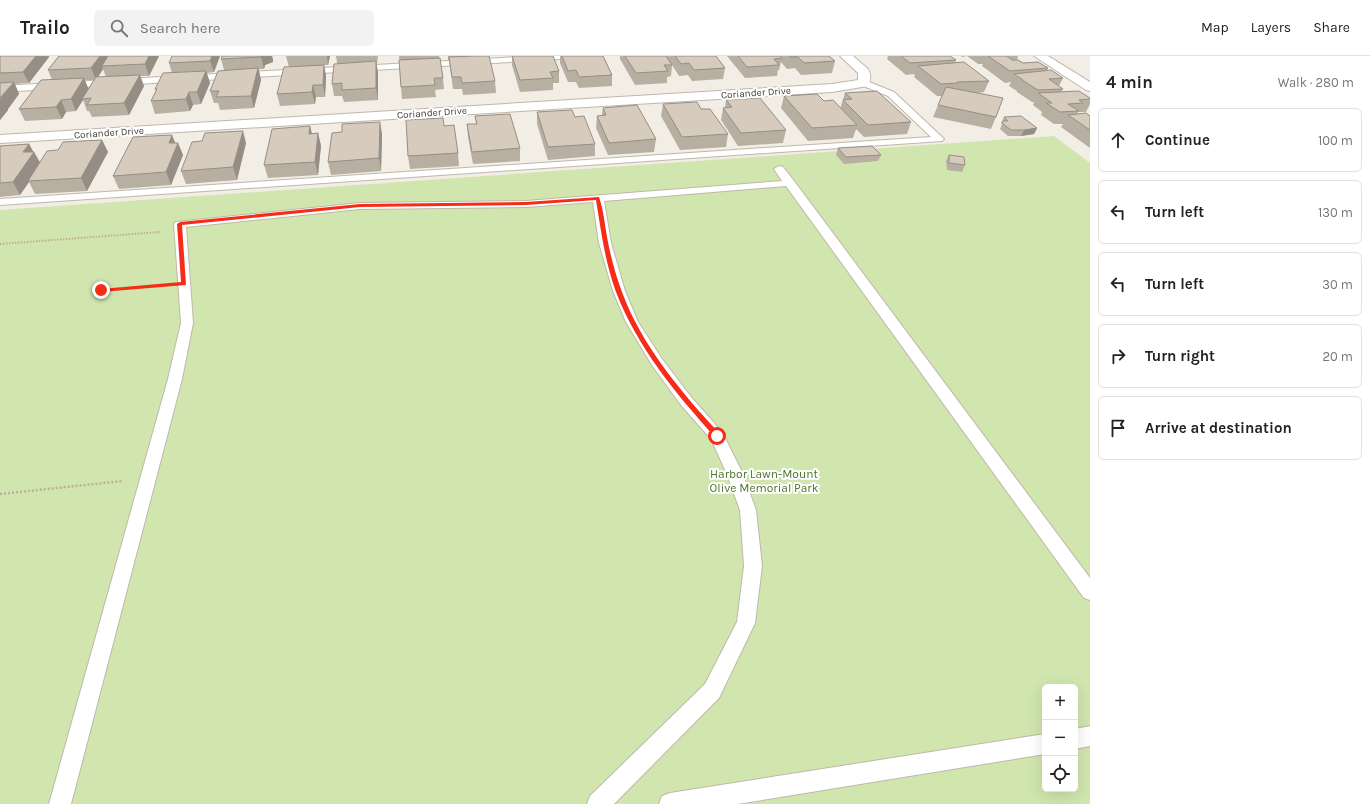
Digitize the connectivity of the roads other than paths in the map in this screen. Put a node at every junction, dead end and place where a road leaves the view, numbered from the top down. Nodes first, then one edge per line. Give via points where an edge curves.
1 (578, 56) edge
2 (846, 56) edge
3 (1040, 56) edge
4 (1083, 67) dead end
5 (1061, 69) junction
6 (864, 83) junction
7 (1090, 87) edge
8 (0, 89) edge
9 (0, 140) edge
10 (779, 169) dead end
11 (790, 183) junction
12 (598, 198) junction
13 (0, 202) edge
14 (1090, 592) edge
15 (1090, 736) edge
16 (1078, 738) edge
17 (1042, 744) edge
18 (60, 804) edge
19 (598, 804) edge
20 (670, 804) edge

1 - 8 lane
2 - 6 street via 864,72
3 - 5 street
4 - 5 street
5 - 7 street
6 - 9 street, Coriander Drive via 832,88
6 - 13 lane via 891,94 939,139
10 - 11 lane
11 - 12 lane
11 - 14 lane
12 - 18 lane via 526,204 360,206 180,224 187,323 175,379
12 - 19 lane via 607,250 619,291 632,322 656,362 717,436 734,472 748,510 753,566 746,623 712,691
15 - 16 lane
17 - 20 lane

